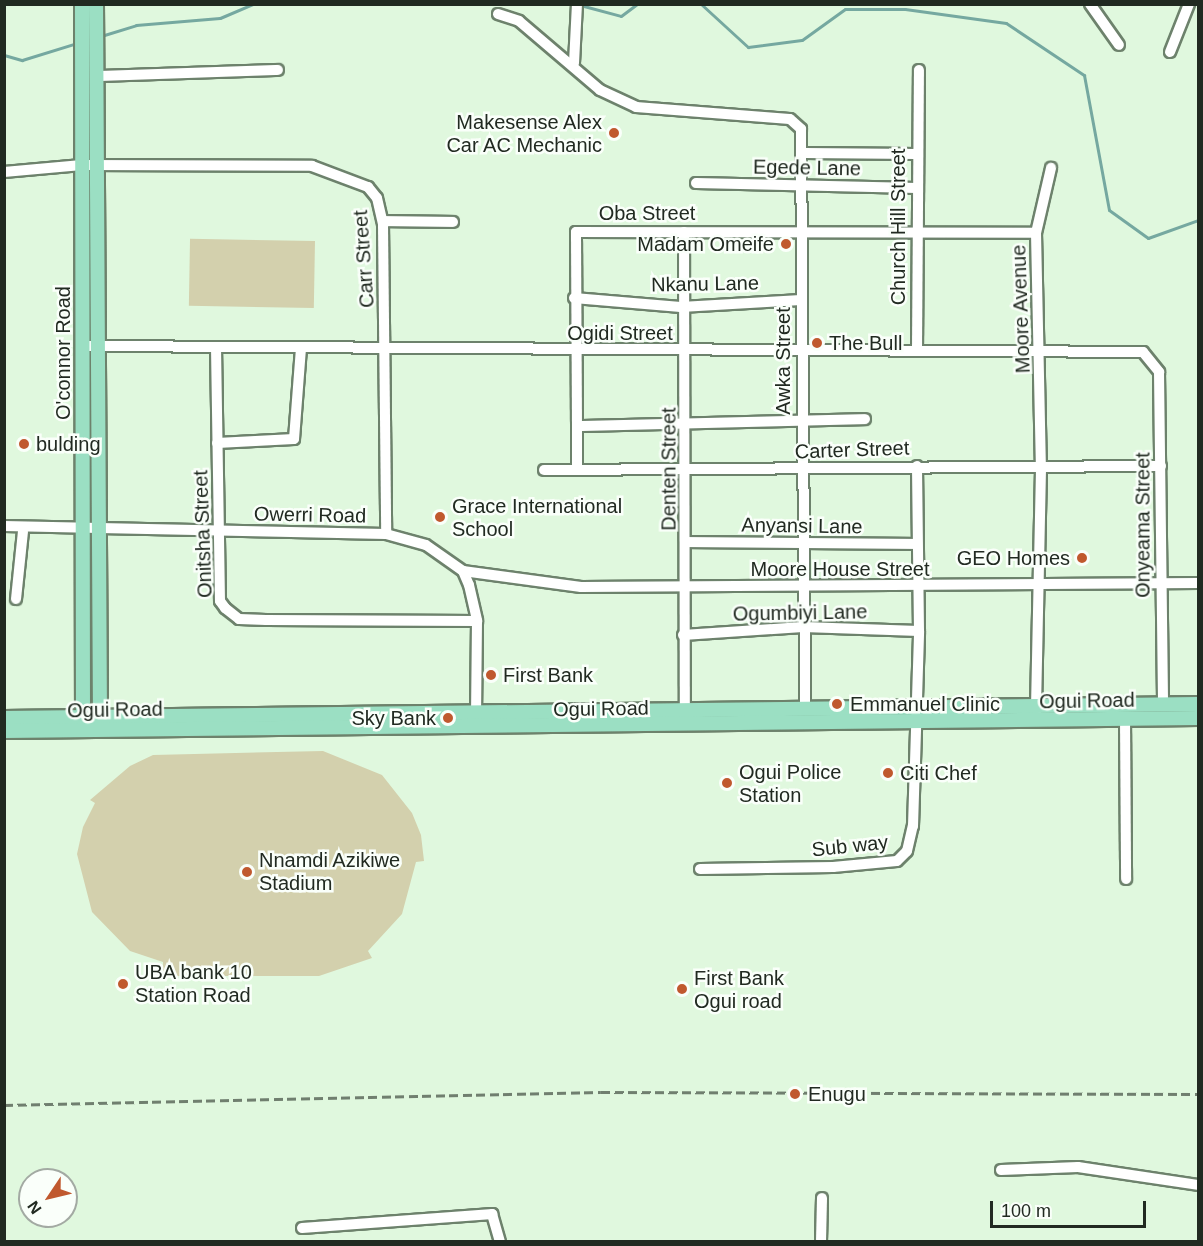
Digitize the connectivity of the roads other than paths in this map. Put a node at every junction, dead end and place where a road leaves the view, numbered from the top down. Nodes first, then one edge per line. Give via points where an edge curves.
1 (1090, 4) edge
2 (1189, 4) edge
3 (576, 8) edge
4 (89, 9) edge
5 (498, 14) dead end
6 (1119, 45) dead end
7 (1170, 52) dead end
8 (574, 63) junction
9 (278, 70) dead end
10 (919, 70) dead end
11 (97, 76) junction
12 (805, 153) junction
13 (916, 154) junction
14 (82, 165) junction
15 (97, 168) junction
16 (1051, 168) dead end
17 (4, 172) edge
18 (696, 183) dead end
19 (805, 187) junction
20 (917, 188) junction
21 (383, 221) junction
22 (453, 222) dead end
23 (803, 230) junction
24 (916, 231) junction
25 (684, 232) junction
26 (1036, 233) junction
27 (574, 298) junction
28 (801, 300) junction
29 (681, 307) junction
30 (83, 346) junction
31 (98, 346) junction
32 (216, 347) junction
33 (302, 347) junction
34 (387, 348) junction
35 (687, 350) junction
36 (803, 350) junction
37 (917, 350) junction
38 (1041, 350) junction
39 (574, 352) junction
40 (1143, 352) joint
41 (864, 419) dead end
42 (801, 420) junction
43 (577, 426) junction
44 (686, 427) junction
45 (217, 443) junction
46 (917, 466) junction
47 (1161, 466) junction
48 (1041, 469) junction
49 (544, 470) dead end
50 (577, 470) junction
51 (687, 470) junction
52 (802, 470) junction
53 (4, 526) edge
54 (22, 531) junction
55 (83, 532) junction
56 (99, 532) junction
57 (218, 532) junction
58 (386, 534) junction
59 (687, 542) junction
60 (917, 544) junction
61 (802, 546) junction
62 (463, 571) junction
63 (1198, 583) edge
64 (1161, 584) junction
65 (804, 585) junction
66 (918, 587) junction
67 (1037, 587) junction
68 (685, 588) junction
69 (16, 598) dead end
70 (477, 621) junction
71 (803, 627) junction
72 (919, 631) junction
73 (683, 635) junction
74 (91, 686) junction
75 (1198, 704) edge
76 (1036, 705) junction
77 (1163, 705) junction
78 (916, 708) junction
79 (685, 709) junction
80 (805, 709) junction
81 (476, 712) junction
82 (122, 716) junction
83 (59, 717) junction
84 (4, 718) edge
85 (1198, 718) edge
86 (1125, 720) junction
87 (1036, 721) junction
88 (82, 723) junction
89 (100, 723) junction
90 (914, 723) junction
91 (684, 727) junction
92 (476, 730) junction
93 (4, 731) edge
94 (700, 869) dead end
95 (1126, 879) dead end
96 (1001, 1170) dead end
97 (1198, 1185) edge
98 (822, 1198) dead end
99 (302, 1228) dead end
100 (500, 1242) edge
101 (821, 1242) edge

1 - 6 street
2 - 7 street
3 - 8 street
4 - 11 main road, O'connor Road
4 - 14 main road, O'connor Road via 82,81
5 - 8 street via 519,21
8 - 12 street, Awka Street via 600,90 636,106 798,123
9 - 11 street
10 - 13 street, Church Hill Street
11 - 15 main road, O'connor Road
12 - 13 street
12 - 19 street, Awka Street
13 - 20 street, Church Hill Street
14 - 15 street, Carr Street
14 - 17 street, Carr Street
14 - 30 main road, O'connor Road
15 - 21 street, Carr Street via 330,169 368,188 377,198
15 - 31 main road, O'connor Road
16 - 26 street
18 - 19 street, Egede Lane
19 - 20 street, Egede Lane
19 - 23 street, Awka Street
20 - 24 street, Church Hill Street
21 - 22 street
21 - 34 street, Carr Street
23 - 24 street, Oba Street
23 - 25 street, Oba Street
23 - 28 street, Awka Street
24 - 26 street, Moore Avenue
24 - 37 street, Church Hill Street
25 - 27 street, Oba Street via 577,231
25 - 29 street, Denten Street
26 - 38 street, Moore Avenue
27 - 29 street, Nkanu Lane
27 - 39 street, Oba Street
28 - 29 street, Nkanu Lane
28 - 36 street, Awka Street
29 - 35 street, Denten Street
30 - 31 street, Ogidi Street
30 - 55 main road, O'connor Road
31 - 32 street, Ogidi Street
31 - 56 main road, O'connor Road
32 - 33 street, Ogidi Street
32 - 45 street, Onitsha Street
33 - 34 street, Ogidi Street
33 - 45 street via 294,439
34 - 39 street, Ogidi Street
34 - 58 street, Carr Street
35 - 36 street, Ogidi Street
35 - 39 street, Ogidi Street
35 - 44 street, Denten Street
36 - 37 street, Ogidi Street
36 - 42 street, Awka Street
37 - 38 street, Ogidi Street
38 - 40 street, Ogidi Street
38 - 48 street, Moore Avenue
39 - 43 street, Oba Street
40 - 47 street, Onyeama Street via 1159,372
41 - 42 street
42 - 44 street
42 - 52 street, Awka Street
43 - 44 street
43 - 50 street, Oba Street
44 - 51 street, Denten Street
45 - 57 street, Onitsha Street
46 - 48 street, Carter Street
46 - 52 street, Carter Street
46 - 60 street
47 - 48 street, Carter Street
47 - 64 street, Onyeama Street
48 - 67 street
49 - 50 street, Carter Street
50 - 51 street, Carter Street
51 - 52 street, Carter Street
51 - 59 street, Denten Street
52 - 61 street, Awka Street
53 - 54 street, Owerri Road
54 - 55 street, Owerri Road
54 - 69 street
55 - 56 street, Owerri Road
55 - 74 main road, O'connor Road
56 - 57 street, Owerri Road
56 - 74 main road, O'connor Road
57 - 58 street, Owerri Road
57 - 70 street, Onitsha Street via 220,601 239,619
58 - 62 street, Owerri Road via 426,545
59 - 61 street, Anyansi Lane
59 - 68 street, Denten Street
60 - 61 street, Anyansi Lane
60 - 66 street
61 - 65 street, Awka Street
62 - 68 street via 581,587
62 - 70 street
63 - 64 street, Moore House Street
64 - 67 street, Moore House Street
64 - 77 street, Onyeama Street
65 - 66 street, Moore House Street
65 - 68 street, Moore House Street
65 - 71 street, Awka Street
66 - 67 street, Moore House Street
66 - 72 street
67 - 76 street
68 - 73 street, Denten Street
70 - 81 street
71 - 72 street, Ogumbiyi Lane
71 - 73 street, Ogumbiyi Lane
71 - 80 street, Awka Street
72 - 78 street
73 - 79 street, Denten Street
74 - 82 main road
74 - 83 main road via 76,705
74 - 88 main road
74 - 89 main road
75 - 77 main road, Ogui Road
76 - 77 main road, Ogui Road
76 - 78 main road, Ogui Road
76 - 87 street
78 - 80 main road, Ogui Road
78 - 90 street
79 - 80 main road, Ogui Road
79 - 81 main road, Ogui Road
79 - 91 street, Denten Street
81 - 82 main road, Ogui Road
81 - 92 street
82 - 89 main road, Ogui Road
83 - 84 main road, Ogui Road
83 - 88 main road, Ogui Road
85 - 86 main road, Ogui Road
86 - 87 main road, Ogui Road
86 - 95 street
87 - 90 main road, Ogui Road
88 - 89 main road, Ogui Road
88 - 93 main road, Ogui Road
89 - 92 main road, Ogui Road
90 - 91 main road, Ogui Road
90 - 94 street, Sub way via 913,826 902,857 832,867
91 - 92 main road, Ogui Road
96 - 97 street via 1078,1167
98 - 101 street
99 - 100 street via 492,1214

